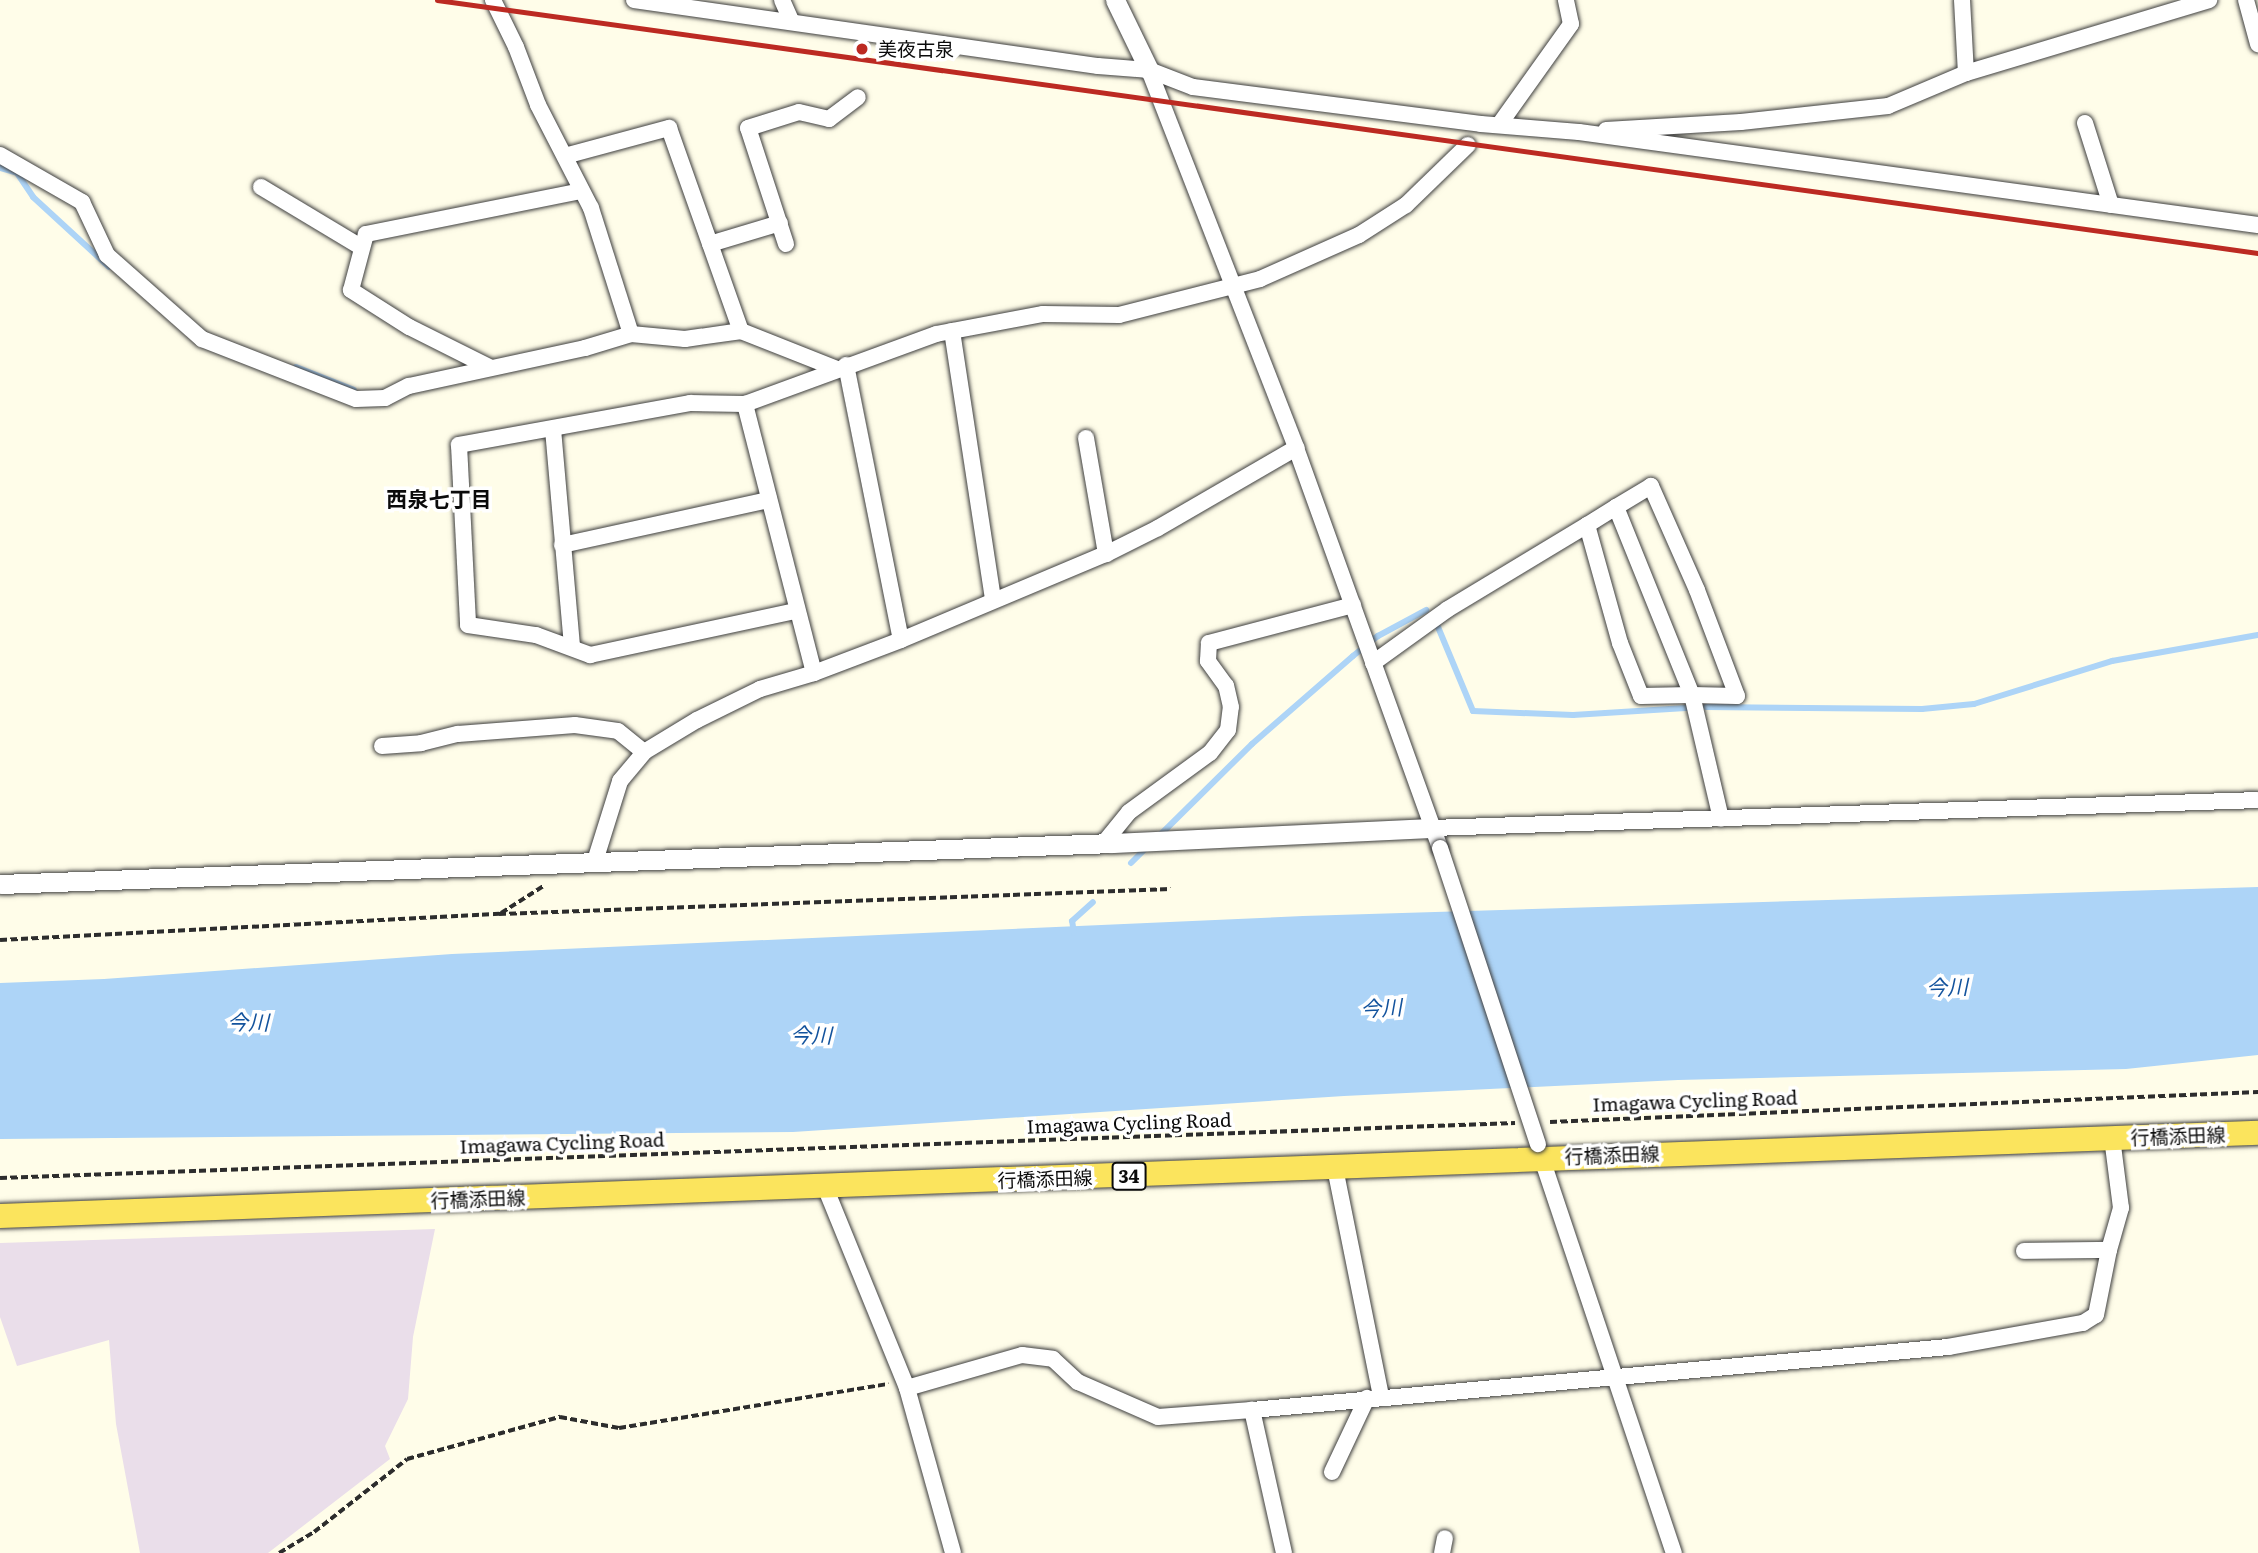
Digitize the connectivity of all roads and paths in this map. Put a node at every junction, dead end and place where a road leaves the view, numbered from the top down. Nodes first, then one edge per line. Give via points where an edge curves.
1 (494, 0) edge
2 (634, 0) edge
3 (782, 0) edge
4 (1115, 0) edge
5 (1566, 0) edge
6 (1962, 0) edge
7 (2209, 0) edge
8 (2246, 0) edge
9 (663, 2) edge
10 (792, 22) junction
11 (2258, 44) edge
12 (1149, 70) junction
13 (1966, 72) junction
14 (858, 97) dead end
15 (2085, 123) dead end
16 (1499, 125) junction
17 (1579, 132) junction
18 (1468, 145) dead end
19 (0, 155) edge
20 (565, 156) junction
21 (261, 187) dead end
22 (581, 191) junction
23 (2111, 205) junction
24 (779, 223) junction
25 (2258, 225) edge
26 (710, 244) junction
27 (786, 244) dead end
28 (361, 247) junction
29 (1232, 287) junction
30 (741, 331) junction
31 (952, 331) junction
32 (631, 334) junction
33 (489, 367) junction
34 (842, 367) junction
35 (745, 404) junction
36 (553, 429) junction
37 (1086, 438) dead end
38 (1296, 448) junction
39 (769, 500) junction
40 (1616, 507) junction
41 (1587, 525) junction
42 (562, 545) junction
43 (1106, 554) junction
44 (993, 599) junction
45 (1353, 605) junction
46 (796, 611) junction
47 (901, 640) junction
48 (572, 647) junction
49 (1372, 660) junction
50 (814, 673) junction
51 (1692, 695) junction
52 (382, 746) dead end
53 (644, 752) junction
54 (2258, 800) edge
55 (1721, 819) junction
56 (1432, 828) junction
57 (1107, 844) junction
58 (595, 861) junction
59 (570, 862) junction
60 (0, 884) edge
61 (1171, 889) dead end
62 (499, 914) junction
63 (0, 940) edge
64 (2258, 1092) edge
65 (1539, 1122) dead end
66 (1525, 1123) dead end
67 (2258, 1133) edge
68 (2112, 1138) junction
69 (1539, 1151) junction
70 (1335, 1168) junction
71 (0, 1178) edge
72 (825, 1187) junction
73 (0, 1216) edge
74 (2109, 1250) junction
75 (2024, 1251) dead end
76 (1613, 1378) junction
77 (905, 1385) junction
78 (1374, 1397) junction
79 (1252, 1410) junction
80 (1332, 1472) dead end
81 (279, 1553) edge
82 (953, 1553) edge
83 (1284, 1553) edge
84 (1674, 1553) edge

1 - 20 street
2 - 9 street
3 - 10 street
4 - 12 street
5 - 16 street via 1571,24
6 - 13 street
7 - 13 street
8 - 11 street
9 - 10 street
10 - 12 street
12 - 16 street via 1192,87
12 - 29 street
13 - 17 street via 1888,106 1741,122
14 - 24 street via 829,119 799,113 748,128
15 - 23 street
16 - 17 street
17 - 23 street
18 - 29 street via 1406,205 1359,235
19 - 33 street via 82,202 107,255 202,339 364,400
20 - 22 street
20 - 26 street via 669,128
21 - 28 street
22 - 28 street via 366,234
22 - 32 street via 591,208
23 - 25 street
24 - 26 street
24 - 27 street
26 - 30 street
28 - 33 street via 351,290 409,327
29 - 31 street via 1119,315 1042,314
29 - 38 street
30 - 32 street via 685,339
30 - 34 street
31 - 34 street
31 - 44 street
32 - 33 street
34 - 35 street
34 - 47 street
35 - 36 street via 690,403
35 - 39 street
36 - 42 street
36 - 48 street via 458,445 468,625 507,629
37 - 43 street
38 - 43 street
38 - 45 street
39 - 42 street
39 - 46 street
40 - 41 street
40 - 51 street
40 - 51 street via 1651,486 1698,590 1737,696
41 - 49 street via 1448,608
41 - 51 street via 1620,643 1641,696
42 - 48 street
43 - 44 street
44 - 47 street
45 - 49 street
45 - 57 street via 1209,643 1208,661 1226,686 1231,707 1228,730 1210,753 1129,812
46 - 48 street via 590,655
46 - 50 street
47 - 50 street
49 - 56 street
50 - 53 street via 744,695
51 - 55 street
52 - 53 street via 458,734 575,725 618,731
53 - 58 street via 620,781
54 - 55 street
55 - 56 street
56 - 57 street
56 - 69 street, bridge
57 - 58 street
58 - 59 street
59 - 60 street
59 - 62 path via 568,870
61 - 62 path
62 - 63 path
64 - 65 path, Imagawa Cycling Road
66 - 71 path, Imagawa Cycling Road
67 - 68 main road, 行橋添田線 / 34
68 - 69 main road, 行橋添田線 / 34
68 - 74 street via 2121,1209
69 - 70 main road, 行橋添田線 / 34
69 - 76 street
70 - 72 main road, 行橋添田線 / 34
70 - 78 street
72 - 73 main road, 行橋添田線 / 34
72 - 77 street
74 - 75 street
74 - 76 street via 2096,1315 2065,1328 1948,1347
76 - 78 street
76 - 84 street
77 - 79 street via 1023,1355 1053,1359 1078,1382 1157,1417
77 - 81 path via 619,1428 560,1418 407,1459 314,1532
77 - 82 street
78 - 79 street
78 - 80 street
79 - 83 street

